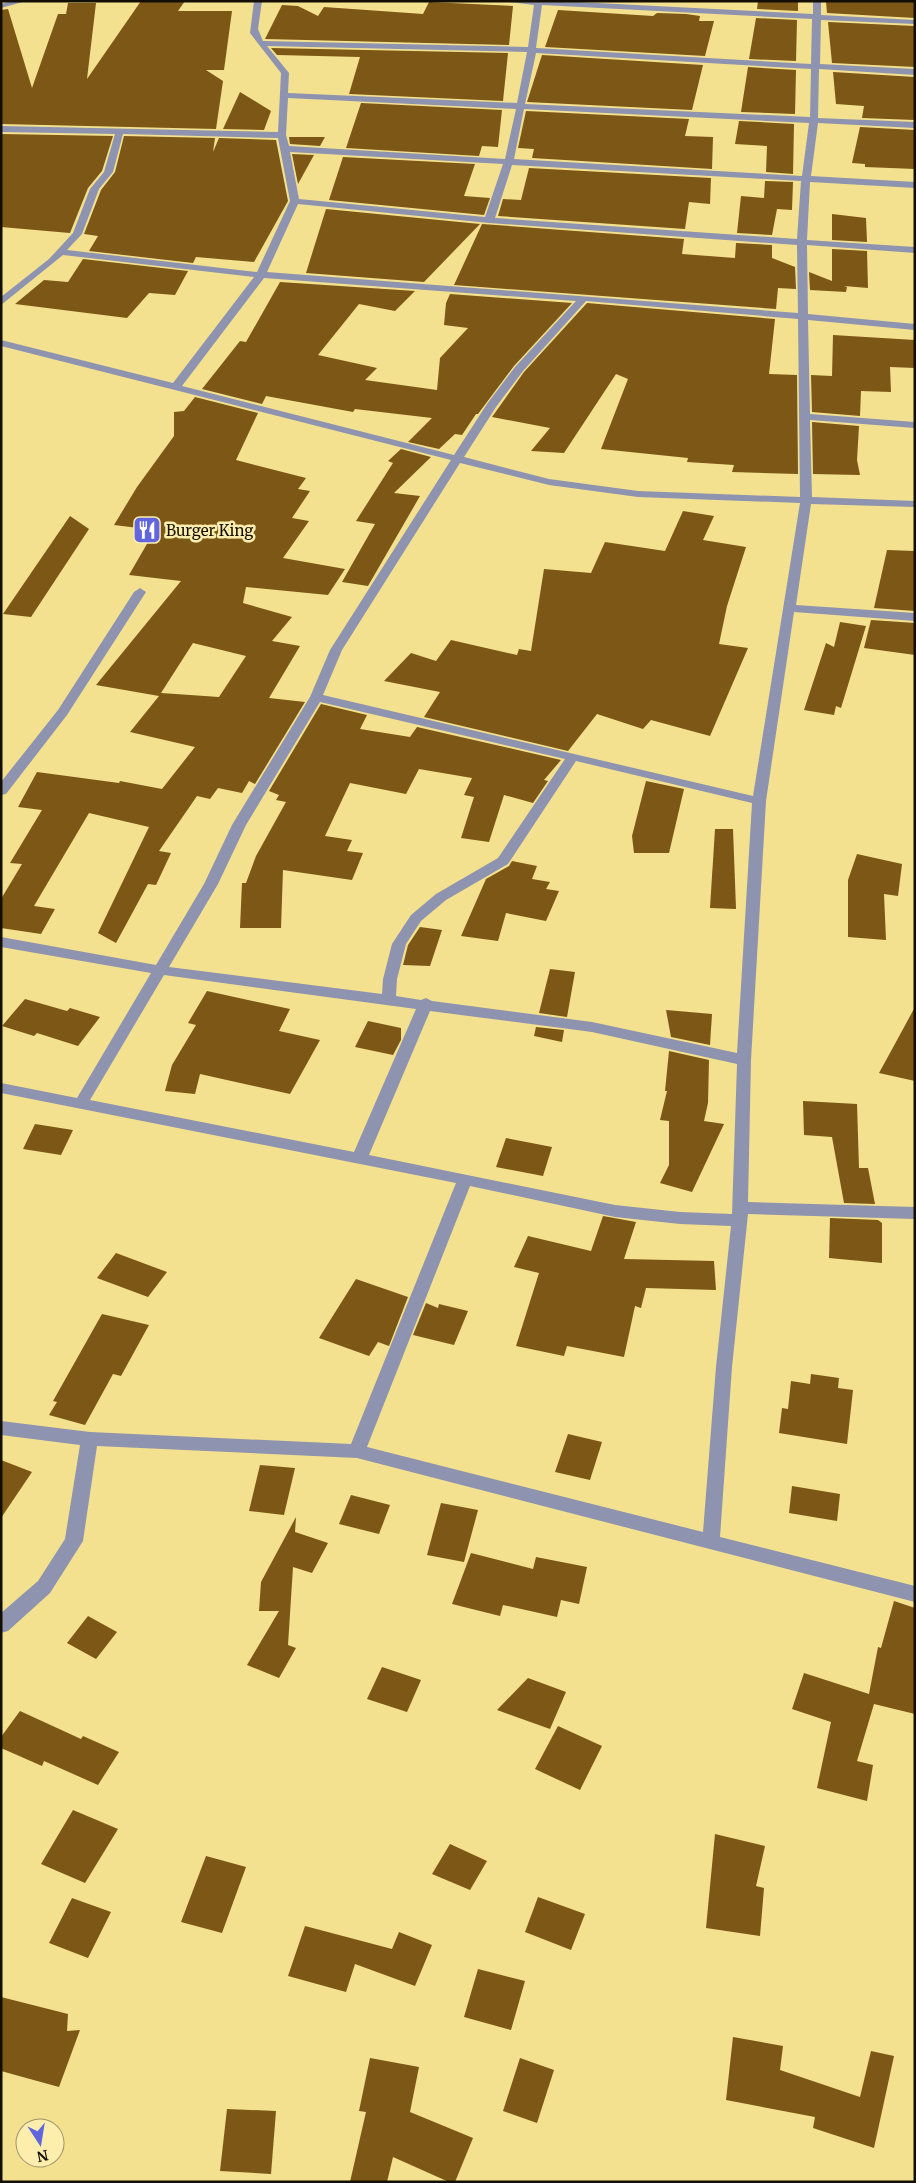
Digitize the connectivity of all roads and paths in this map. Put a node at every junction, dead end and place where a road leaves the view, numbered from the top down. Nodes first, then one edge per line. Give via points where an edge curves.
1 (22, 1) edge
2 (258, 1) edge
3 (505, 1) edge
4 (817, 1) edge
5 (539, 2) edge
6 (1, 6) edge
7 (817, 17) junction
8 (915, 22) edge
9 (262, 43) junction
10 (532, 50) junction
11 (816, 66) junction
12 (915, 72) edge
13 (285, 94) junction
14 (520, 107) junction
15 (814, 120) junction
16 (915, 125) edge
17 (1, 129) edge
18 (120, 131) junction
19 (282, 135) junction
20 (286, 149) junction
21 (509, 161) junction
22 (806, 179) junction
23 (915, 185) edge
24 (295, 201) junction
25 (489, 220) junction
26 (802, 242) junction
27 (915, 250) edge
28 (60, 252) junction
29 (260, 276) junction
30 (583, 299) junction
31 (1, 302) edge
32 (805, 316) junction
33 (915, 327) edge
34 (1, 343) edge
35 (175, 388) junction
36 (806, 417) junction
37 (915, 425) edge
38 (457, 460) junction
39 (806, 500) junction
40 (915, 504) edge
41 (140, 592) dead end
42 (790, 608) junction
43 (915, 617) edge
44 (316, 697) junction
45 (572, 758) junction
46 (1, 791) edge
47 (759, 801) junction
48 (1, 942) edge
49 (159, 970) junction
50 (389, 999) junction
51 (426, 1004) junction
52 (744, 1060) junction
53 (1, 1088) edge
54 (81, 1103) junction
55 (359, 1160) junction
56 (465, 1180) junction
57 (740, 1214) junction
58 (915, 1214) edge
59 (1, 1428) edge
60 (90, 1439) junction
61 (357, 1450) junction
62 (711, 1542) junction
63 (915, 1594) edge
64 (1, 1625) edge

1 - 6 street
2 - 9 street via 254,30
3 - 5 street
4 - 7 street
5 - 7 street
5 - 10 street
7 - 8 street
7 - 11 street
9 - 10 street
9 - 13 street via 286,73
10 - 11 street
10 - 14 street
11 - 12 street
11 - 15 street
13 - 14 street
13 - 19 street
14 - 15 street
14 - 21 street
15 - 16 street
15 - 22 street
17 - 18 street
18 - 19 street
18 - 28 street via 108,172 95,189 77,234
19 - 20 street
20 - 21 street
20 - 24 street
21 - 22 street
21 - 25 street
22 - 23 street
22 - 26 street
24 - 25 street
24 - 29 street
25 - 26 street
26 - 27 street
26 - 32 street
28 - 29 street
28 - 31 street
29 - 30 street
29 - 35 street
30 - 32 street
30 - 38 street via 501,392
32 - 33 street
32 - 36 street
34 - 35 street
35 - 38 street
36 - 37 street
36 - 39 street
38 - 39 street via 549,482 638,494
38 - 44 street via 336,650
39 - 40 street
39 - 42 street
41 - 46 street via 63,712
42 - 43 street
42 - 47 street
44 - 45 street via 464,729
44 - 49 street via 239,825 211,884
45 - 47 street
45 - 50 street via 502,862 441,897 416,918 399,944 390,978
47 - 52 street
48 - 49 street
49 - 50 street
49 - 54 street
50 - 51 street
51 - 52 street via 592,1027
51 - 55 street
52 - 57 street
53 - 54 street
54 - 55 street
55 - 56 street
56 - 57 street via 615,1211 680,1218
56 - 61 street
57 - 58 street
57 - 62 street
59 - 60 street
60 - 61 street
60 - 64 street via 74,1541 44,1587
61 - 62 street
62 - 63 street

